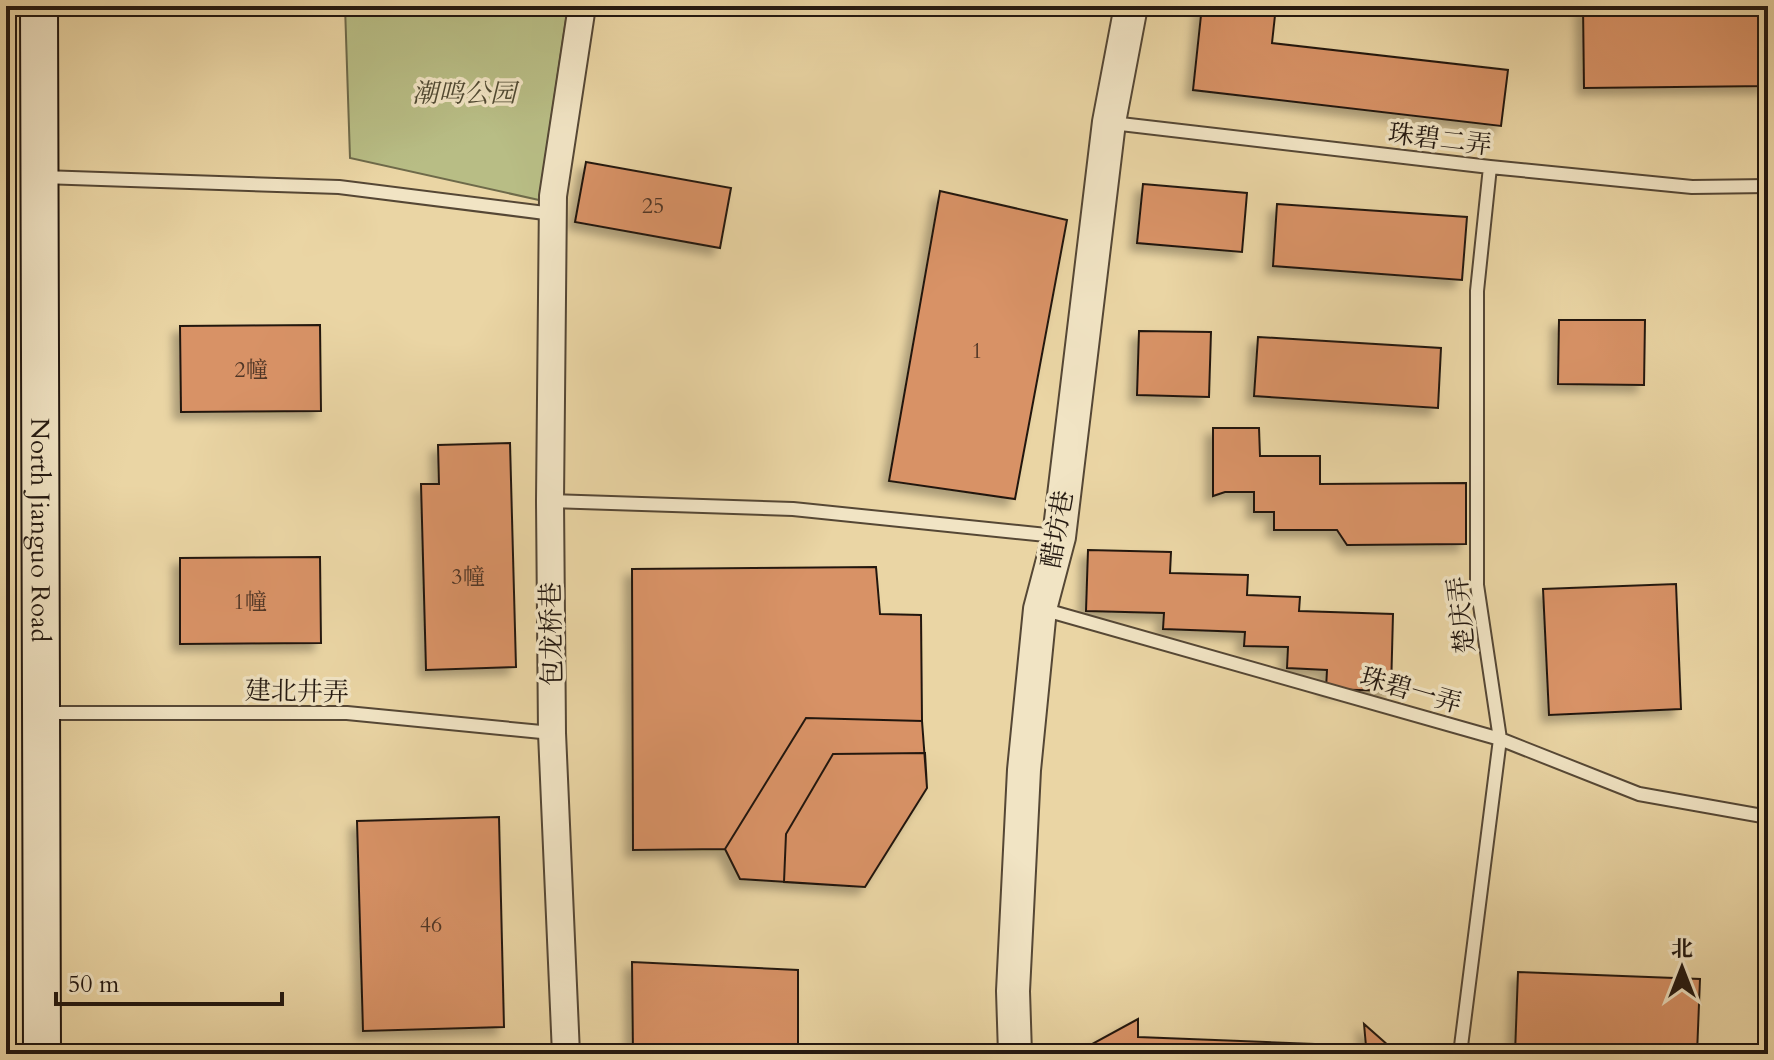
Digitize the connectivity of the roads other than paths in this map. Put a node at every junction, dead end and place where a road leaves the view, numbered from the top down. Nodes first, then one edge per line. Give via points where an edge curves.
1 (39, 6) edge
2 (582, 6) edge
3 (1131, 6) edge
4 (1109, 122) junction
5 (1490, 167) junction
6 (39, 177) junction
7 (1768, 186) edge
8 (553, 214) junction
9 (550, 501) junction
10 (1059, 537) junction
11 (1040, 609) junction
12 (41, 713) junction
13 (552, 733) junction
14 (1500, 739) junction
15 (1768, 817) edge
16 (42, 1054) edge
17 (566, 1054) edge
18 (1015, 1054) edge
19 (1460, 1054) edge

1 - 6 main road, North Jianguo Road
2 - 8 street, 包龙桥巷
3 - 4 street, 醋坊巷
4 - 5 lane, 珠碧二弄
4 - 10 street, 醋坊巷
5 - 7 lane, 珠碧二弄 via 1692,187
5 - 14 lane, 楚庆弄 via 1477,291 1477,585
6 - 8 lane via 339,187
6 - 12 main road, North Jianguo Road
8 - 9 street, 包龙桥巷
9 - 10 lane via 793,509
9 - 13 street, 包龙桥巷
10 - 11 street, 醋坊巷
11 - 14 lane, 珠碧一弄
11 - 18 street, 醋坊巷 via 1024,770
12 - 13 lane, 建北井弄 via 347,713
12 - 16 main road, North Jianguo Road
13 - 17 street, 包龙桥巷
14 - 15 lane, 珠碧一弄 via 1639,794
14 - 19 lane, 楚庆弄

